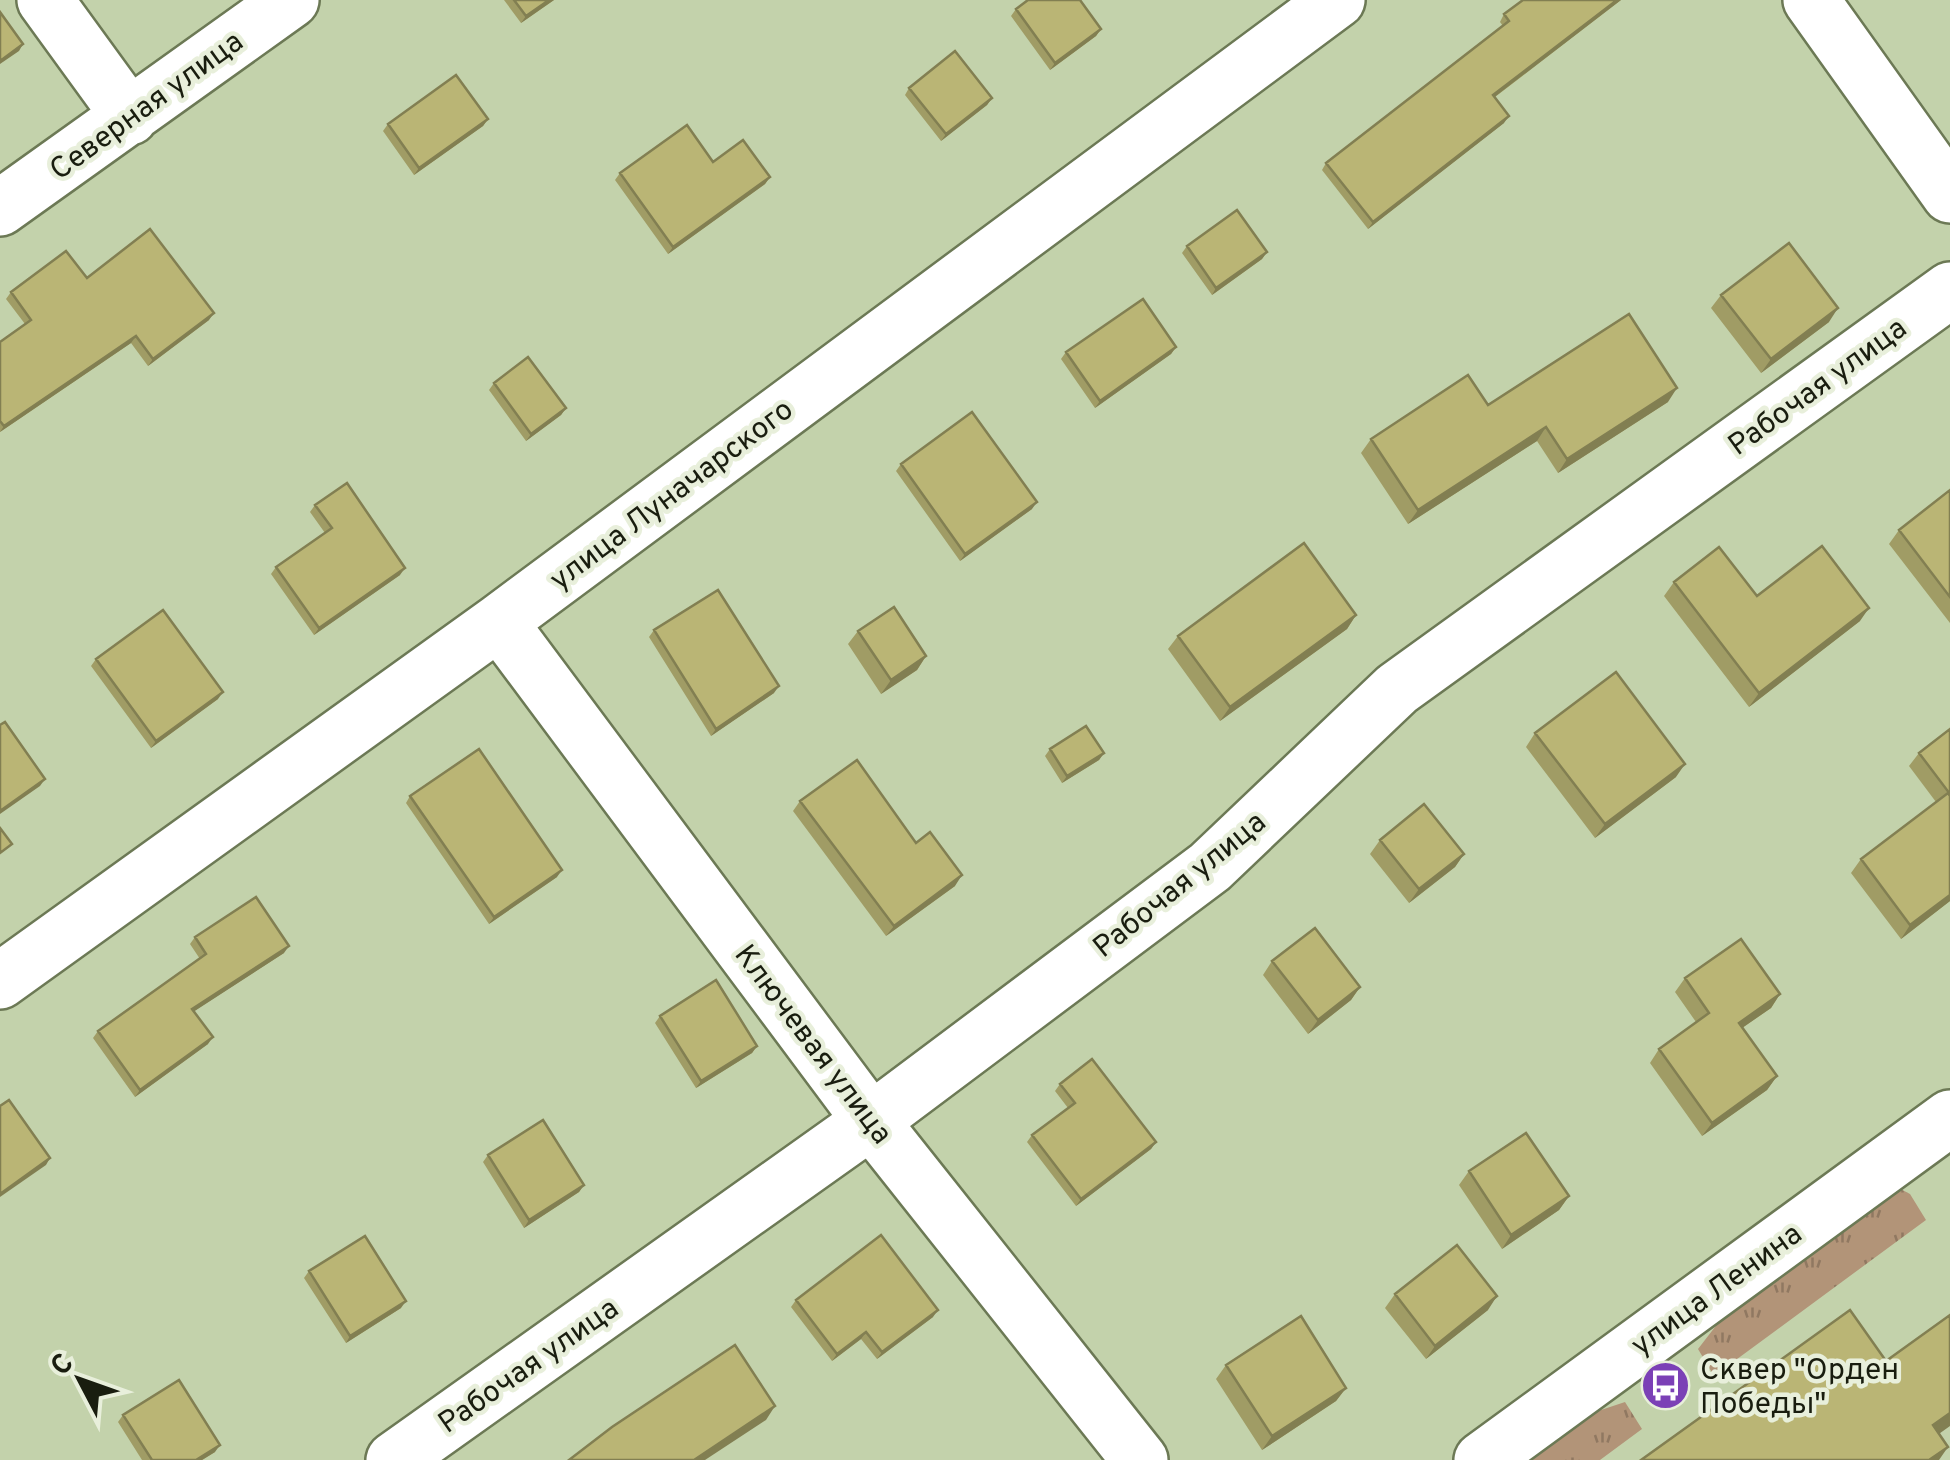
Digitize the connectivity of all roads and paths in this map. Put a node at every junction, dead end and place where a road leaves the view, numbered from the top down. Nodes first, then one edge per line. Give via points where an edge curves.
1 (45, 0) edge
2 (291, 0) edge
3 (1338, 0) edge
4 (1811, 0) edge
5 (130, 117) junction
6 (1950, 195) edge
7 (0, 208) edge
8 (1950, 290) edge
9 (498, 622) junction
10 (0, 980) edge
11 (1950, 1118) edge
12 (871, 1122) junction
13 (394, 1460) edge
14 (1140, 1460) edge
15 (1482, 1460) edge

1 - 5 street
2 - 5 street, Северная улица
3 - 9 street, улица Луначарского
4 - 6 street
5 - 7 street, Северная улица
8 - 12 street, Рабочая улица via 1398,689 1210,867
9 - 10 street, улица Луначарского
9 - 12 street, Ключевая улица
11 - 15 street, улица Ленина
12 - 13 street, Рабочая улица
12 - 14 street, Ключевая улица

